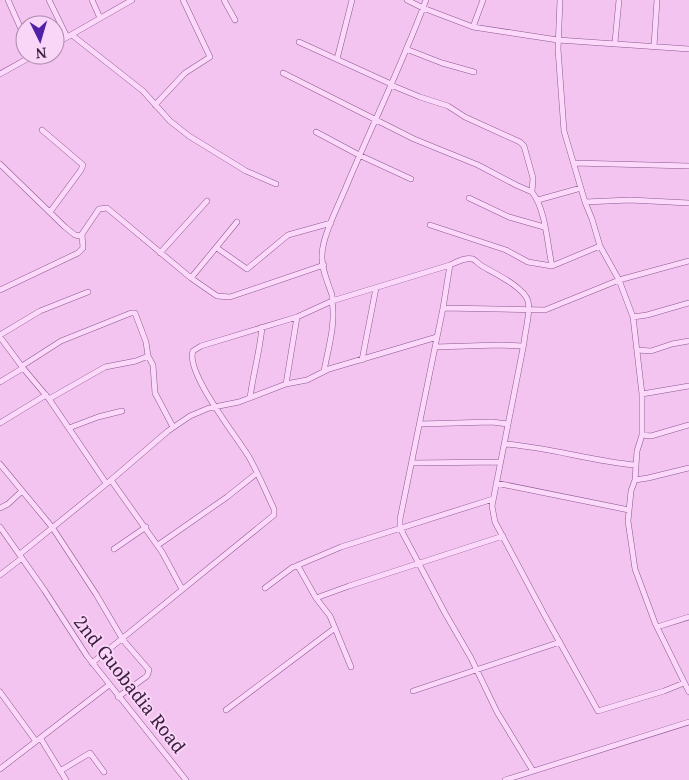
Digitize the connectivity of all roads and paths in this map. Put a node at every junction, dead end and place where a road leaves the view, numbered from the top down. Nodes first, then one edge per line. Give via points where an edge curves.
1 (8, 0) edge
2 (49, 0) edge
3 (92, 0) edge
4 (132, 0) edge
5 (183, 0) edge
6 (224, 0) edge
7 (352, 0) edge
8 (407, 0) edge
9 (426, 0) edge
10 (483, 0) edge
11 (560, 0) edge
12 (619, 0) edge
13 (658, 0) edge
14 (423, 8) junction
15 (15, 16) edge
16 (100, 18) junction
17 (235, 20) dead end
18 (473, 27) junction
19 (70, 36) junction
20 (65, 39) edge
21 (558, 40) junction
22 (299, 42) dead end
23 (616, 42) junction
24 (654, 46) junction
25 (406, 49) junction
26 (689, 49) edge
27 (337, 59) junction
28 (16, 65) edge
29 (474, 72) dead end
30 (283, 73) dead end
31 (0, 74) edge
32 (391, 84) junction
33 (155, 105) junction
34 (374, 119) junction
35 (42, 130) dead end
36 (316, 132) dead end
37 (360, 156) junction
38 (574, 163) junction
39 (0, 164) edge
40 (689, 166) edge
41 (411, 179) dead end
42 (276, 184) dead end
43 (581, 188) junction
44 (532, 192) junction
45 (469, 198) dead end
46 (538, 200) junction
47 (207, 201) dead end
48 (585, 202) junction
49 (689, 203) edge
50 (50, 212) junction
51 (237, 222) dead end
52 (331, 223) junction
53 (430, 225) dead end
54 (544, 227) junction
55 (82, 234) junction
56 (600, 246) junction
57 (217, 248) junction
58 (160, 253) junction
59 (689, 261) edge
60 (324, 265) junction
61 (450, 265) junction
62 (552, 266) junction
63 (191, 278) junction
64 (619, 280) junction
65 (376, 288) junction
66 (0, 290) edge
67 (88, 292) dead end
68 (332, 301) junction
69 (689, 303) edge
70 (443, 308) junction
71 (528, 310) junction
72 (297, 316) junction
73 (633, 317) junction
74 (262, 327) junction
75 (0, 336) edge
76 (437, 337) junction
77 (689, 341) edge
78 (434, 346) junction
79 (523, 346) junction
80 (638, 350) junction
81 (148, 356) junction
82 (362, 360) junction
83 (22, 367) junction
84 (324, 372) junction
85 (0, 382) edge
86 (286, 384) junction
87 (689, 386) edge
88 (642, 394) junction
89 (48, 397) junction
90 (250, 398) junction
91 (215, 407) junction
92 (122, 411) dead end
93 (0, 423) edge
94 (420, 424) junction
95 (508, 424) junction
96 (689, 425) edge
97 (173, 427) junction
98 (69, 428) junction
99 (642, 435) junction
100 (504, 444) junction
101 (500, 462) junction
102 (412, 463) junction
103 (0, 464) edge
104 (635, 465) junction
105 (689, 468) edge
106 (257, 473) junction
107 (635, 480) junction
108 (109, 481) junction
109 (496, 483) junction
110 (22, 491) junction
111 (493, 499) junction
112 (0, 508) edge
113 (629, 510) junction
114 (0, 527) edge
115 (52, 527) junction
116 (146, 527) junction
117 (400, 528) junction
118 (503, 536) junction
119 (158, 545) junction
120 (114, 550) dead end
121 (21, 556) junction
122 (419, 564) junction
123 (296, 566) junction
124 (0, 576) edge
125 (265, 588) dead end
126 (182, 589) junction
127 (316, 598) junction
128 (689, 618) edge
129 (657, 627) junction
130 (335, 628) junction
131 (123, 640) junction
132 (560, 642) junction
133 (92, 663) junction
134 (350, 667) dead end
135 (476, 670) junction
136 (684, 683) junction
137 (109, 685) junction
138 (413, 691) dead end
139 (0, 692) edge
140 (689, 692) edge
141 (118, 697) junction
142 (226, 710) dead end
143 (689, 722) edge
144 (38, 740) junction
145 (0, 768) edge
146 (60, 771) junction
147 (533, 771) junction
148 (104, 772) dead end
149 (66, 780) edge
150 (186, 780) edge
151 (505, 780) edge

1 - 15 street
2 - 19 street
3 - 16 street
4 - 16 street
5 - 33 street via 210,56 185,73
6 - 17 street
7 - 27 street
8 - 14 street
9 - 14 street
10 - 18 street
11 - 21 street
12 - 23 street
13 - 24 street
14 - 18 street
14 - 25 street
16 - 19 street
18 - 21 street
19 - 20 street
19 - 33 street via 143,91
21 - 23 street
21 - 38 street via 564,131
22 - 27 street
23 - 24 street
24 - 26 street
25 - 29 street
25 - 32 street
27 - 32 street
28 - 31 street
30 - 34 street
32 - 34 street
32 - 44 street via 448,106 520,142 530,164
33 - 42 street via 189,136 246,171
34 - 37 street
34 - 44 street
35 - 50 street via 83,165
36 - 37 street
37 - 41 street
37 - 52 street
38 - 40 street
38 - 43 street
39 - 50 street
43 - 46 street
43 - 48 street
44 - 46 street
45 - 54 street via 509,218
46 - 54 street
47 - 58 street
48 - 49 street
48 - 56 street
50 - 55 street via 75,235
51 - 57 street
52 - 57 street via 288,235 247,269
52 - 60 street via 322,253
53 - 62 street via 506,250 528,262
54 - 62 street
55 - 58 street via 102,207
55 - 66 street via 83,248 78,253
56 - 62 street
56 - 64 street
57 - 63 street
58 - 63 street
59 - 64 street
60 - 63 street via 230,297 216,296
60 - 68 street
61 - 65 street
61 - 70 street
61 - 71 street via 462,260 477,261 522,292 528,300
64 - 71 street via 545,310
64 - 73 street
65 - 68 street
65 - 82 street
67 - 75 street via 40,311
68 - 72 street
68 - 84 street via 334,311
69 - 73 street
70 - 71 street
70 - 76 street
71 - 79 street
72 - 74 street
72 - 86 street
73 - 80 street
74 - 90 street
74 - 91 street via 193,350 192,359 199,379
75 - 83 street
76 - 78 street
76 - 82 street
77 - 80 street via 655,350
78 - 79 street
78 - 94 street
79 - 95 street
80 - 88 street
81 - 83 street via 146,342 133,312 62,341
81 - 89 street via 106,367
81 - 97 street via 153,364 155,393
82 - 84 street
83 - 85 street
83 - 89 street
84 - 86 street via 307,380
86 - 90 street
87 - 88 street
88 - 99 street
89 - 93 street
89 - 98 street
90 - 91 street
91 - 97 street via 190,416
91 - 106 street
92 - 98 street
94 - 95 street
94 - 102 street
95 - 100 street
96 - 99 street via 652,436
97 - 108 street
98 - 108 street
99 - 104 street
100 - 101 street
100 - 104 street
101 - 102 street
101 - 109 street
102 - 117 street
103 - 110 street
104 - 107 street
105 - 107 street
106 - 119 street
106 - 126 street via 274,515
107 - 113 street
108 - 115 street
108 - 116 street
109 - 111 street
109 - 113 street
110 - 112 street
110 - 115 street
111 - 117 street
111 - 118 street via 495,522
113 - 129 street via 635,569
114 - 121 street, 2nd Guobadia Road
115 - 121 street
115 - 131 street
116 - 119 street
116 - 120 street
117 - 122 street
117 - 123 street
118 - 122 street
118 - 132 street
119 - 126 street
121 - 124 street
121 - 133 street, 2nd Guobadia Road
122 - 127 street
122 - 135 street
123 - 125 street
123 - 127 street
126 - 131 street
127 - 130 street
128 - 129 street
129 - 136 street
130 - 134 street
130 - 142 street
131 - 133 street
131 - 141 street via 149,673
132 - 135 street
132 - 136 street via 598,711
133 - 137 street, 2nd Guobadia Road
135 - 138 street
135 - 147 street
136 - 140 street
137 - 141 street, 2nd Guobadia Road
137 - 144 street
139 - 144 street
141 - 150 street, 2nd Guobadia Road
143 - 147 street
144 - 145 street
144 - 146 street
146 - 148 street via 90,753
146 - 149 street
147 - 151 street

